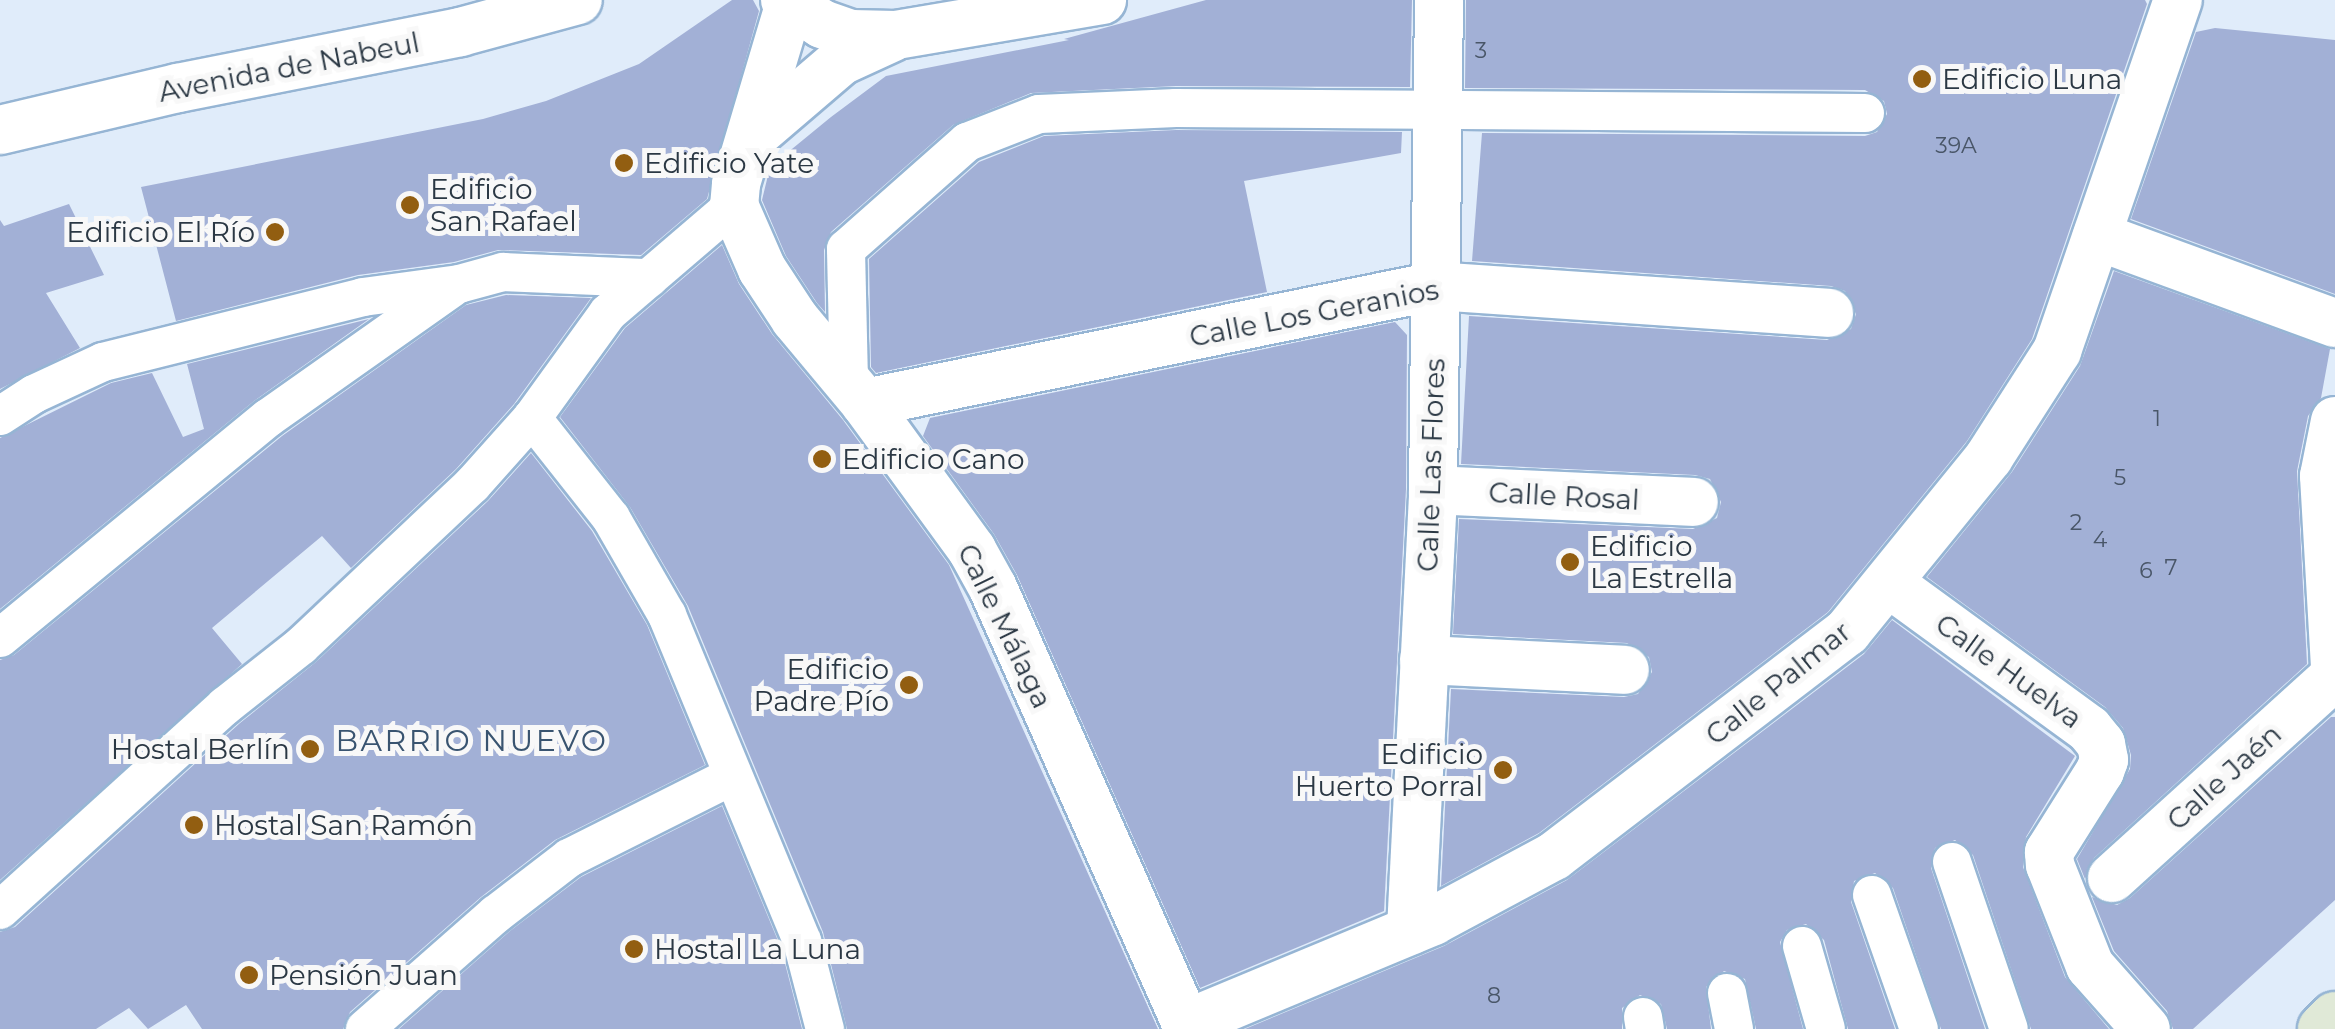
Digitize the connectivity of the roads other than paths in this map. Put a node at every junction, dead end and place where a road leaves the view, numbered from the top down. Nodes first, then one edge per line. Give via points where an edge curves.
1 (578, 0) edge
2 (1102, 0) edge
3 (1438, 0) edge
4 (2178, 0) edge
5 (787, 3) edge
6 (896, 35) junction
7 (1440, 108) junction
8 (1866, 113) dead end
9 (0, 130) edge
10 (751, 138) junction
11 (734, 205) junction
12 (2097, 236) junction
13 (649, 278) junction
14 (459, 284) junction
15 (1435, 286) junction
16 (1829, 312) dead end
17 (2335, 324) edge
18 (857, 392) junction
19 (0, 416) edge
20 (532, 418) junction
21 (2335, 421) edge
22 (1433, 490) junction
23 (1694, 502) dead end
24 (1890, 584) junction
25 (0, 638) edge
26 (1424, 660) junction
27 (2335, 665) edge
28 (1625, 670) dead end
29 (2335, 676) edge
30 (732, 776) junction
31 (1952, 862) dead end
32 (2112, 878) dead end
33 (1872, 895) dead end
34 (0, 910) edge
35 (1411, 930) junction
36 (1802, 946) dead end
37 (2335, 1020) edge
38 (1187, 1026) edge
39 (365, 1029) edge
40 (826, 1029) edge
41 (1826, 1029) edge
42 (1919, 1029) edge
43 (2009, 1029) edge
44 (2146, 1029) edge
45 (2325, 1029) edge

1 - 9 street, Avenida de Nabeul via 460,32
2 - 6 street
3 - 7 street, Calle Las Flores
4 - 12 street, Calle Palmar
5 - 6 street via 851,34
5 - 10 street
6 - 10 street via 841,61
7 - 8 street
7 - 15 street, Calle Las Flores
7 - 18 street via 1040,114 966,142 846,248
10 - 11 street
11 - 13 street
11 - 18 street, Calle Málaga via 773,286
12 - 17 street
12 - 24 street, Calle Palmar via 2057,351 2029,400
13 - 14 street via 503,272
13 - 20 street via 608,313
14 - 19 street via 363,297 102,362
14 - 25 street via 268,418
15 - 16 street, Calle Los Geranios
15 - 18 street, Calle Los Geranios
15 - 22 street, Calle Las Flores
18 - 38 street, Calle Málaga via 993,588
20 - 30 street via 611,518 667,615
20 - 34 street via 472,486 301,646 224,706
21 - 27 street via 2324,476
22 - 23 street, Calle Rosal
22 - 26 street, Calle Las Flores
24 - 35 street, Calle Palmar via 1847,632 1584,835
24 - 44 street, Calle Huelva via 2090,729 2100,744 2100,771 2049,852 2050,865 2090,966
26 - 28 street
26 - 35 street, Calle Las Flores
29 - 32 street, Calle Jaén
30 - 39 street via 569,858
30 - 40 street via 802,941
31 - 43 street
33 - 42 street
35 - 38 street, Calle Palmar
36 - 41 street
37 - 45 main road

